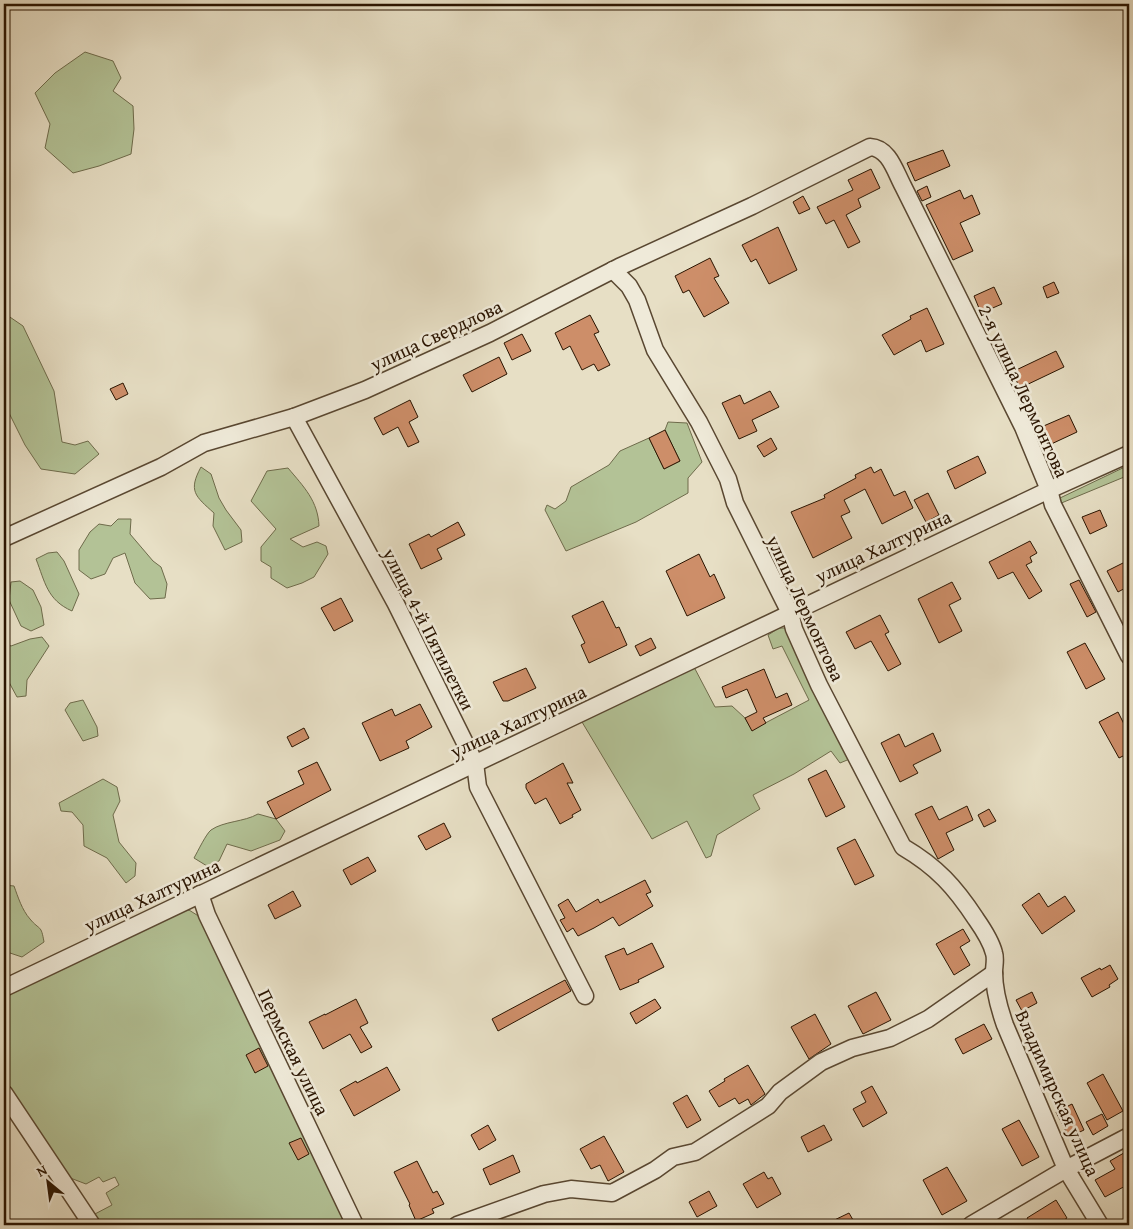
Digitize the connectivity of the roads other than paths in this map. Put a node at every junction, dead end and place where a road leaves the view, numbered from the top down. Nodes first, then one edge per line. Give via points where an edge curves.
1 (876, 147) joint
2 (613, 270) junction
3 (294, 417) junction
4 (1129, 454) edge
5 (1049, 490) junction
6 (4, 538) edge
7 (790, 613) junction
8 (1129, 656) edge
9 (475, 763) junction
10 (200, 894) junction
11 (994, 973) junction
12 (4, 988) edge
13 (585, 996) dead end
14 (4, 1093) edge
15 (1129, 1136) edge
16 (1066, 1169) junction
17 (92, 1225) edge
18 (355, 1225) edge
19 (457, 1225) edge
20 (971, 1225) edge
21 (1100, 1225) edge

1 - 2 street, улица Свердлова via 870,147
1 - 5 street, 2-я улица Лермонтова via 885,153 903,186 1023,427
2 - 3 street, улица Свердлова via 490,333 365,390
2 - 7 street, улица Лермонтова via 637,300 655,350 699,422
3 - 6 street, улица Свердлова via 204,443
3 - 9 street, улица 4-й Пятилетки via 396,604
4 - 5 street, улица Халтурина
5 - 7 street, улица Халтурина
5 - 8 street, 2-я улица Лермонтова via 1053,505
7 - 9 street, улица Халтурина
7 - 11 street, улица Лермонтова via 818,685 903,847 943,876 958,893 985,932 995,954
9 - 10 street, улица Халтурина
9 - 13 street, улица 4-й Пятилетки via 478,787
10 - 12 street, улица Халтурина
10 - 18 street, Пермская улица via 207,915
11 - 16 street, Владимирская улица via 1005,1025
11 - 19 street via 928,1019 890,1038 852,1048 821,1062 780,1092 768,1106 695,1152 673,1157 612,1192 571,1190 544,1194
14 - 17 street
15 - 16 street
16 - 20 street
16 - 21 street, Владимирская улица

